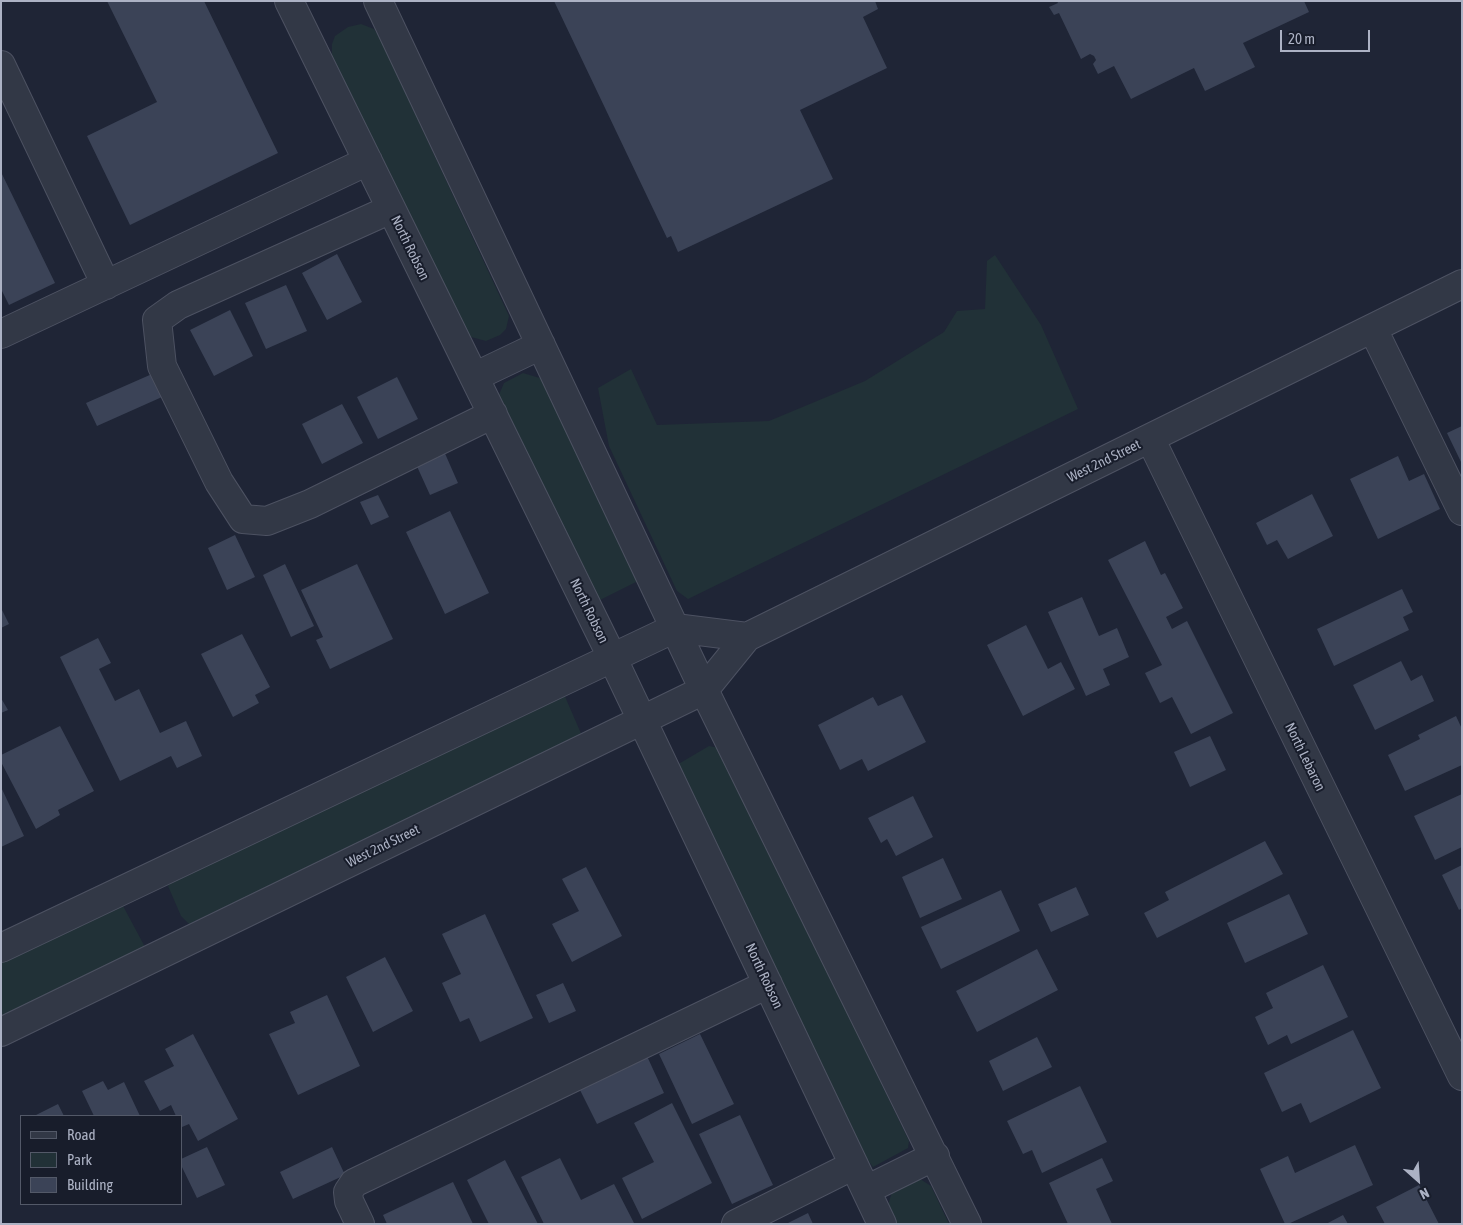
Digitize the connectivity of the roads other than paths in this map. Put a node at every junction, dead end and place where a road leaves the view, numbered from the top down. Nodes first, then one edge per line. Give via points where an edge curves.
1 (289, 1) edge
2 (378, 1) edge
3 (1, 65) edge
4 (368, 161) junction
5 (391, 209) junction
6 (1462, 284) edge
7 (106, 285) junction
8 (1373, 329) junction
9 (1, 334) edge
10 (541, 345) junction
11 (474, 377) junction
12 (493, 414) junction
13 (1150, 438) junction
14 (1462, 511) edge
15 (674, 628) junction
16 (747, 637) junction
17 (612, 657) junction
18 (704, 690) junction
19 (643, 720) junction
20 (1, 948) edge
21 (768, 984) junction
22 (1, 1032) edge
23 (1462, 1076) edge
24 (935, 1156) junction
25 (854, 1165) junction
26 (866, 1190) junction
27 (360, 1224) edge
28 (736, 1224) edge
29 (882, 1224) edge
30 (967, 1224) edge

1 - 4 street, North Robson
2 - 10 street
3 - 7 street
4 - 5 street, North Robson
4 - 7 street
5 - 11 street, North Robson
5 - 12 street via 178,305 157,320 162,366 219,482 243,519 266,521 310,504
6 - 8 street, West 2nd Street
7 - 9 street
8 - 13 street, West 2nd Street
8 - 14 street
10 - 11 street
10 - 15 street
11 - 12 street, North Robson
12 - 17 street, North Robson
13 - 16 street, West 2nd Street
13 - 23 street, North Lebaron
15 - 16 street
15 - 17 street
15 - 18 street
16 - 18 street, West 2nd Street
17 - 19 street, North Robson
17 - 20 street
18 - 19 street, West 2nd Street
18 - 24 street
19 - 21 street, North Robson
19 - 22 street, West 2nd Street
21 - 25 street, North Robson
21 - 27 street via 354,1184 348,1192 349,1201
24 - 26 street
24 - 30 street
25 - 26 street, North Robson
25 - 28 street
26 - 29 street, North Robson

